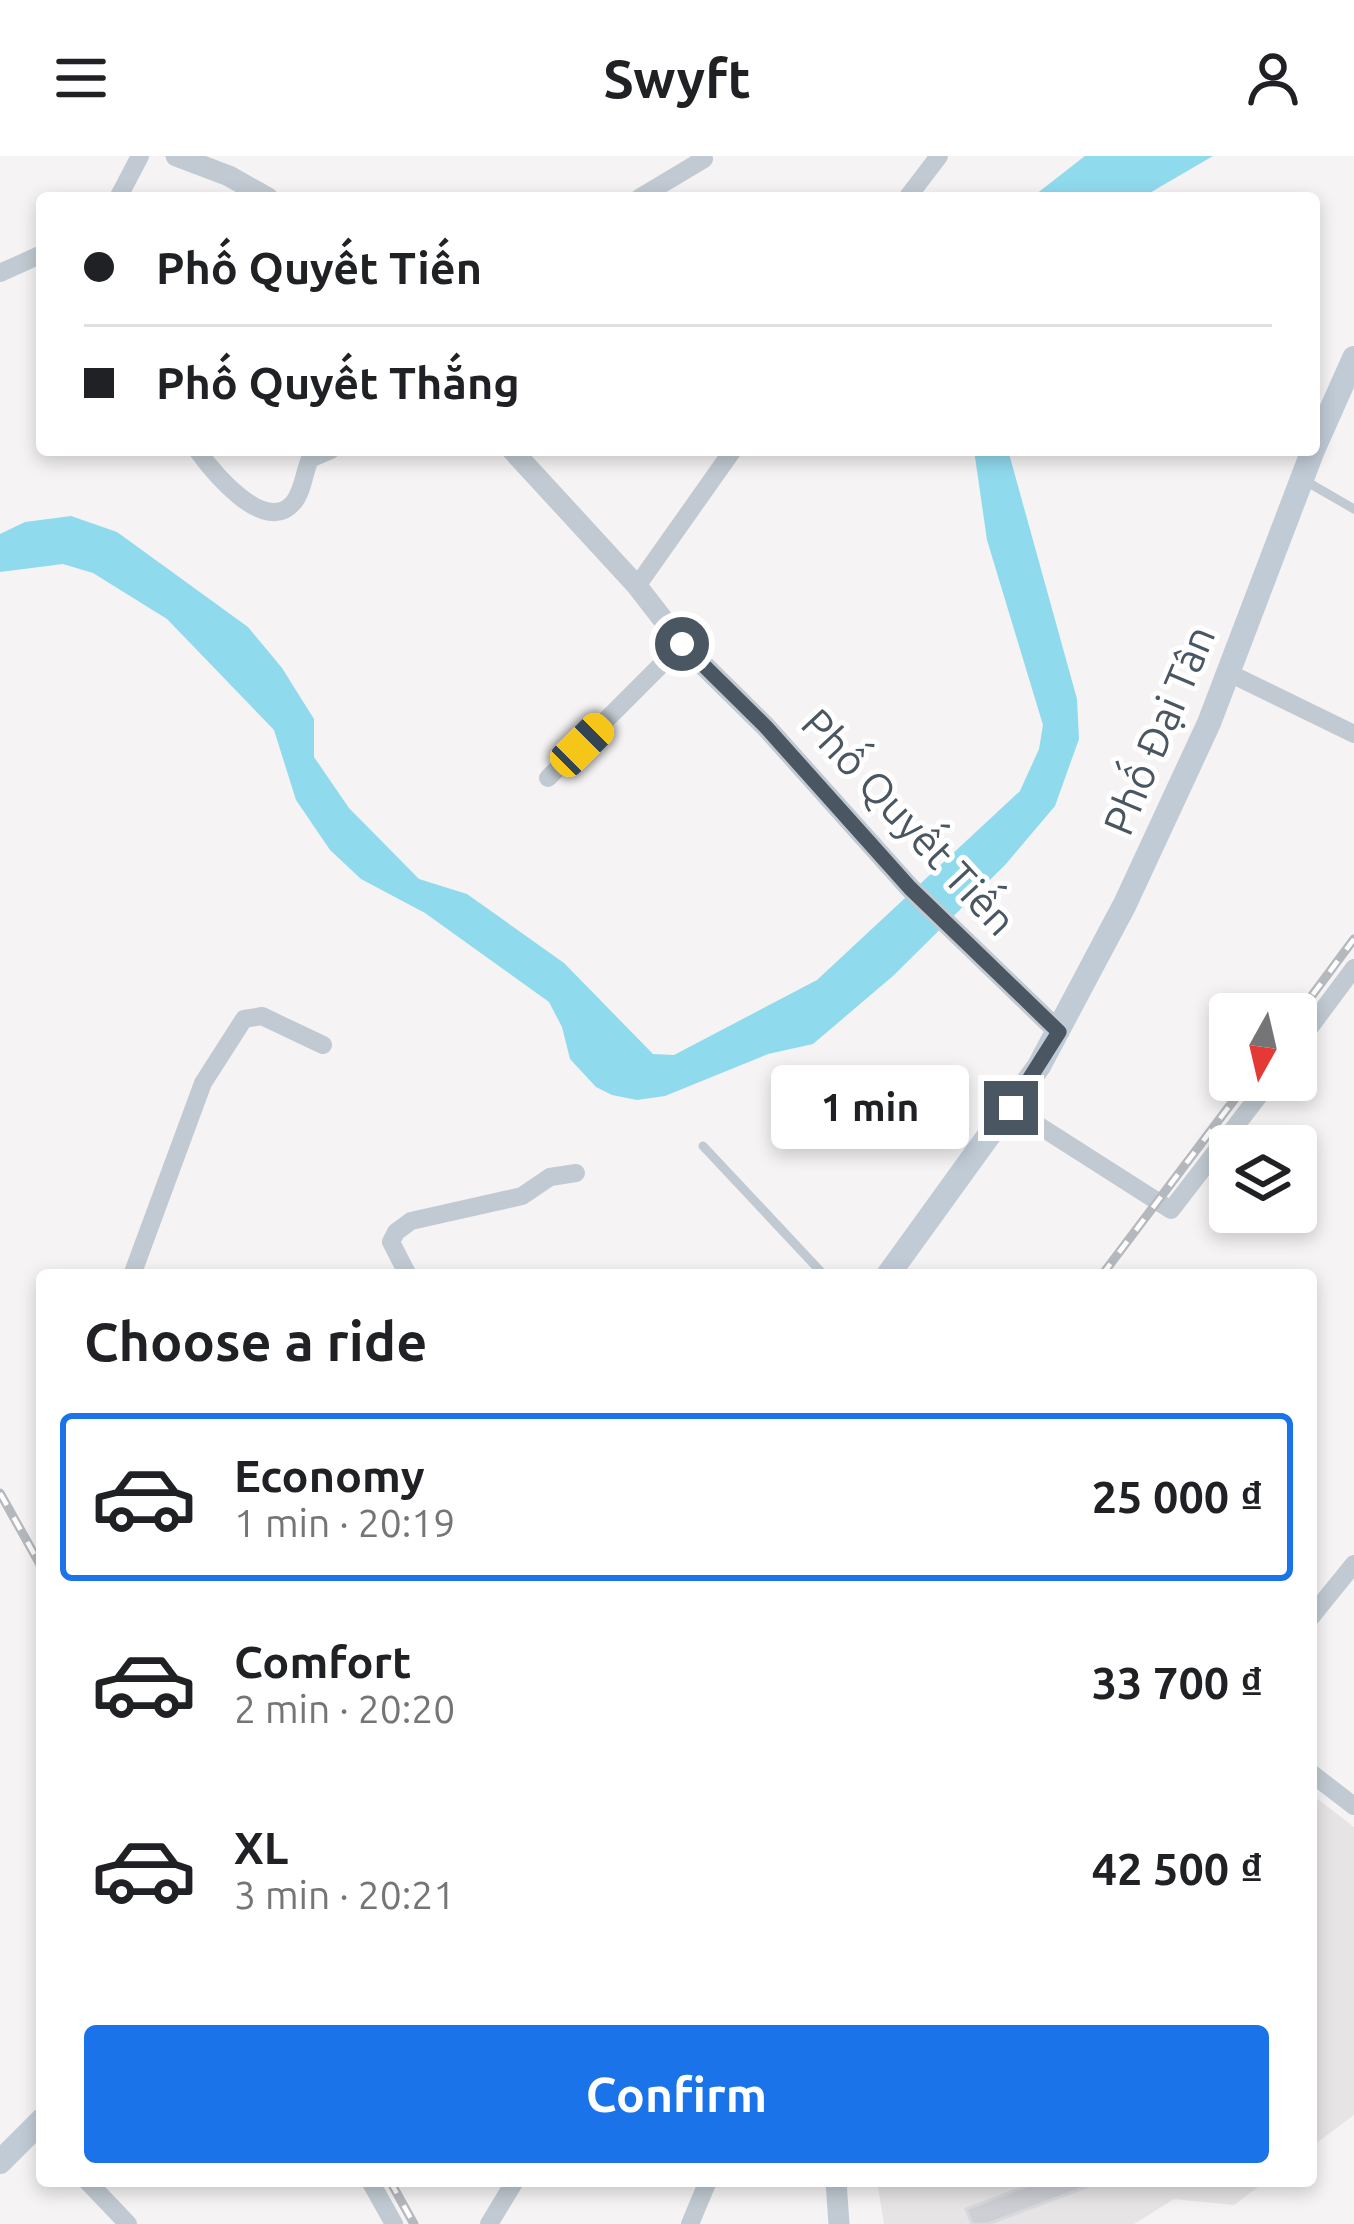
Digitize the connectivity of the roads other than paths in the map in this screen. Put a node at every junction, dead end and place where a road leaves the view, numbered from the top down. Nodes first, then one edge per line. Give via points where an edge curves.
1 (140, 156) edge
2 (176, 156) edge
3 (939, 156) edge
4 (704, 159) dead end
5 (121, 192) edge
6 (257, 192) edge
7 (648, 192) edge
8 (912, 192) edge
9 (36, 257) edge
10 (0, 273) edge
11 (1354, 358) edge
12 (1320, 433) edge
13 (202, 456) edge
14 (317, 456) edge
15 (518, 456) edge
16 (729, 456) edge
17 (1310, 456) edge
18 (1300, 478) junction
19 (1354, 509) edge
20 (637, 586) junction
21 (682, 644) junction
22 (1229, 673) junction
23 (1354, 734) edge
24 (548, 778) dead end
25 (1354, 968) edge
26 (1317, 1018) edge
27 (1059, 1032) junction
28 (323, 1045) dead end
29 (1255, 1101) edge
30 (1011, 1108) junction
31 (703, 1146) dead end
32 (576, 1173) dead end
33 (134, 1269) edge
34 (406, 1269) edge
35 (818, 1269) edge
36 (892, 1269) edge
37 (1354, 1564) edge
38 (1317, 1610) edge
39 (1317, 1777) edge
40 (1354, 1806) edge
41 (36, 2130) edge
42 (0, 2162) edge
43 (93, 2187) edge
44 (373, 2187) edge
45 (511, 2187) edge
46 (705, 2187) edge
47 (836, 2187) edge
48 (128, 2224) edge
49 (394, 2224) edge
50 (489, 2224) edge
51 (690, 2224) edge
52 (839, 2224) edge

1 - 5 street
2 - 6 street
3 - 8 street
4 - 7 street
9 - 10 street
11 - 12 main road, Phố Đại Tân
13 - 14 street via 267,513 298,499
15 - 20 street, Phố Quyết Tiến
16 - 20 street
17 - 18 main road, Phố Đại Tân
18 - 19 lane
18 - 22 main road, Phố Đại Tân
20 - 21 street, Phố Quyết Tiến
21 - 24 street
21 - 27 street, Phố Quyết Tiến via 910,888
22 - 23 street
22 - 27 main road, Phố Đại Tân
25 - 26 street
27 - 30 main road, Phố Đại Tân
28 - 33 street via 262,1016 244,1019 202,1083
29 - 30 street via 1171,1210
30 - 36 main road, Phố Đại Tân
31 - 35 lane
32 - 34 street via 550,1177 522,1196 411,1221 392,1242
37 - 38 street
39 - 40 street
41 - 42 main road
43 - 48 street
44 - 49 street
45 - 50 street
46 - 51 street
47 - 52 street

